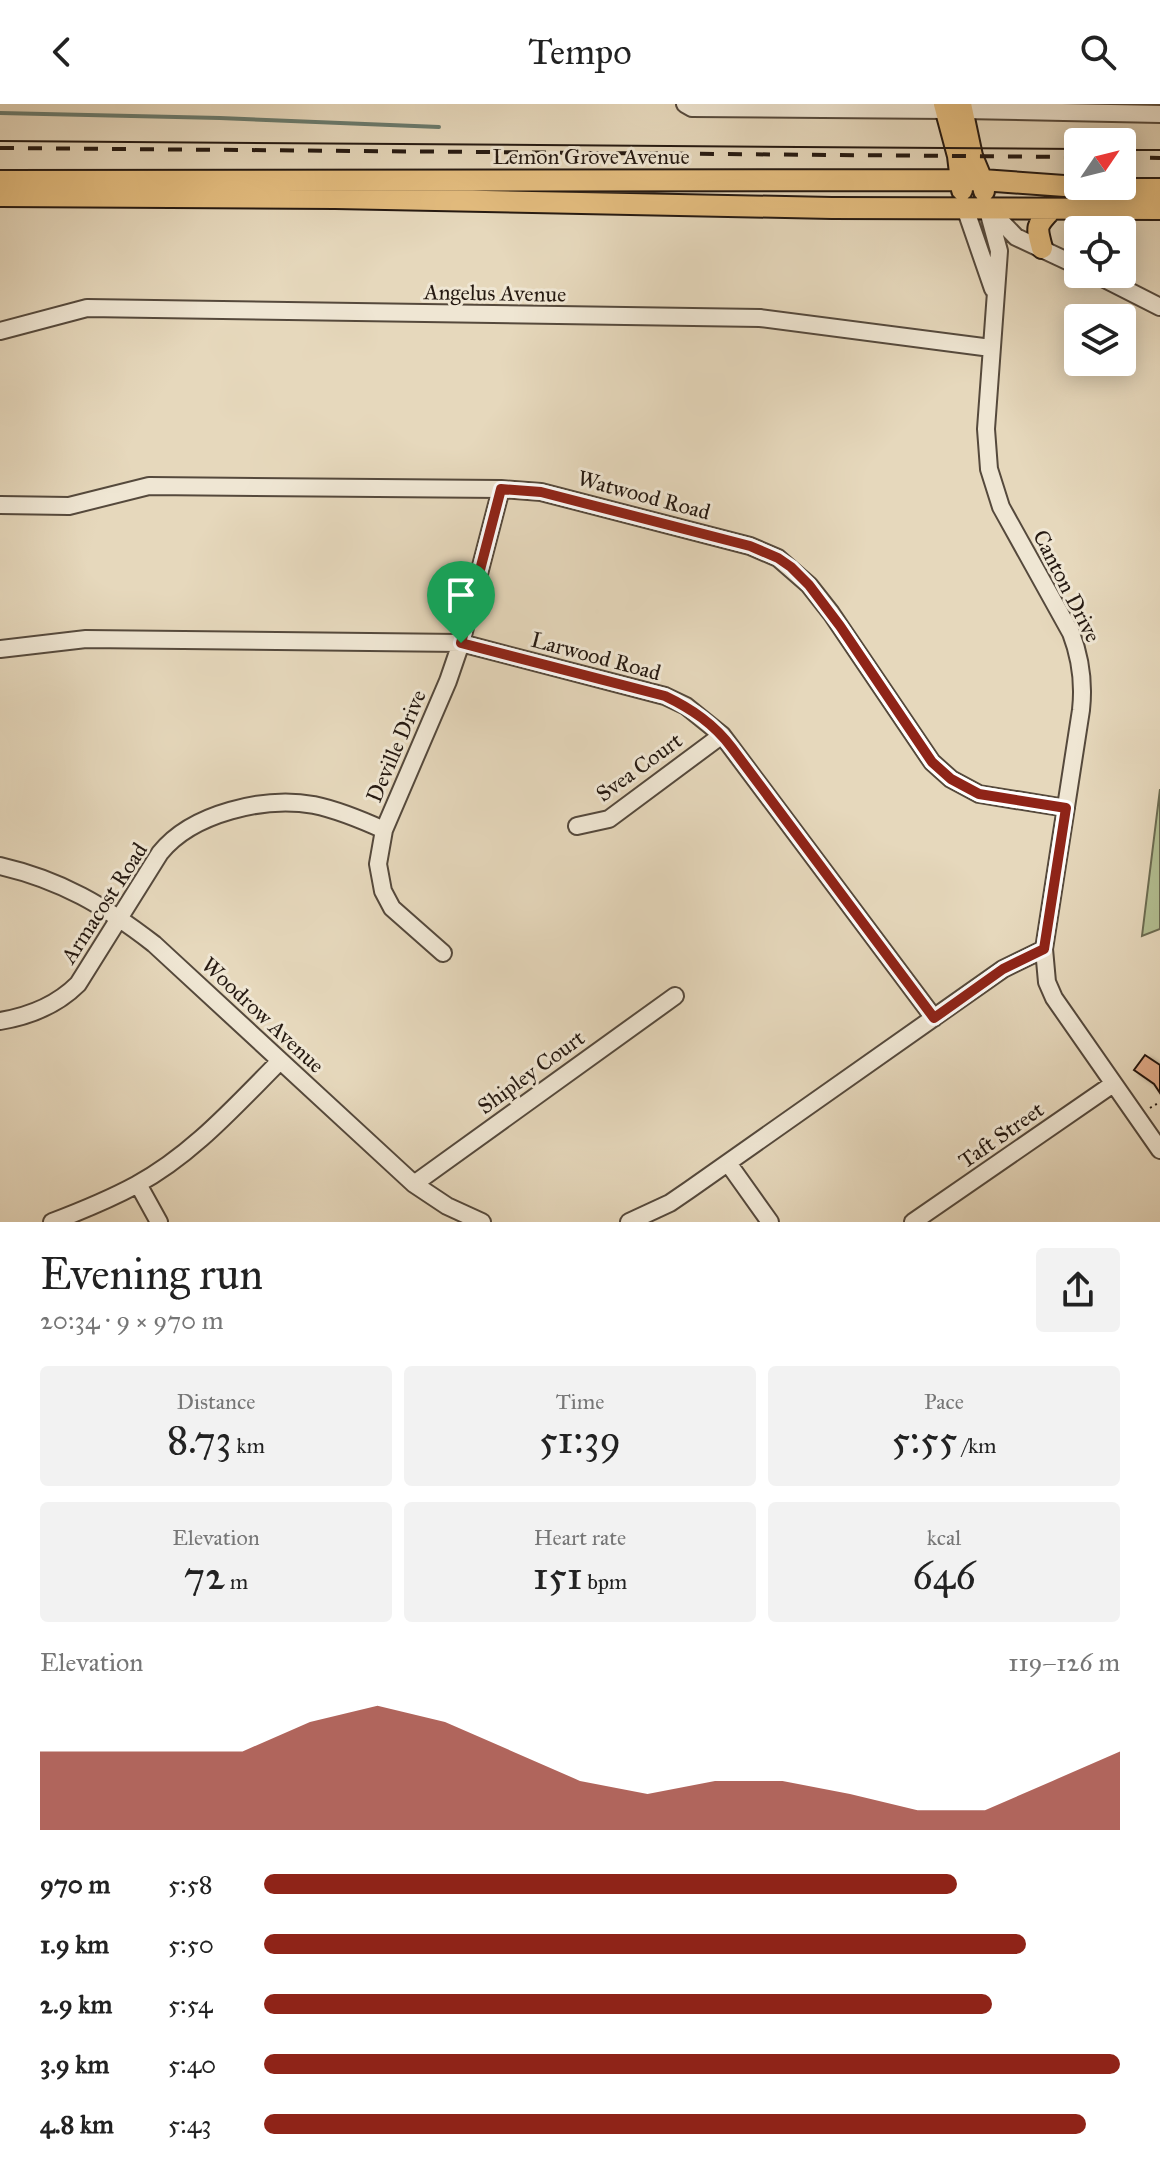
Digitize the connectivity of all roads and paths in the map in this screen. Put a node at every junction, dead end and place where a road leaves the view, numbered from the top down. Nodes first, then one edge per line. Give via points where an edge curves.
1 (685, 104) edge
2 (900, 106) edge
3 (954, 107) edge
4 (1160, 114) edge
5 (961, 180) junction
6 (982, 180) junction
7 (0, 181) edge
8 (23, 188) junction
9 (1160, 189) edge
10 (0, 196) edge
11 (987, 207) junction
12 (965, 208) junction
13 (1160, 209) edge
14 (1051, 210) junction
15 (1042, 248) junction
16 (1064, 259) edge
17 (1123, 288) edge
18 (996, 298) junction
19 (1160, 307) edge
20 (0, 331) edge
21 (991, 348) junction
22 (501, 489) junction
23 (0, 505) edge
24 (461, 643) junction
25 (0, 649) edge
26 (722, 735) junction
27 (1066, 808) junction
28 (577, 826) dead end
29 (384, 830) junction
30 (0, 866) edge
31 (120, 918) junction
32 (1044, 949) junction
33 (443, 953) dead end
34 (675, 996) dead end
35 (934, 1018) junction
36 (0, 1021) edge
37 (280, 1061) junction
38 (1113, 1084) junction
39 (1160, 1102) edge
40 (1149, 1109) dead end
41 (1160, 1150) edge
42 (728, 1163) junction
43 (138, 1184) junction
44 (414, 1184) junction
45 (52, 1222) edge
46 (159, 1222) edge
47 (482, 1222) edge
48 (629, 1222) edge
49 (770, 1222) edge
50 (913, 1222) edge

1 - 2 street
2 - 3 street
3 - 4 street
3 - 5 main road
3 - 6 main road
5 - 6 main road, Lemon Grove Avenue
5 - 8 main road, Lemon Grove Avenue
5 - 12 main road
6 - 9 main road, Lemon Grove Avenue
6 - 11 main road
7 - 8 main road
8 - 10 main road
8 - 12 main road, Lemon Grove Avenue
11 - 12 main road, Lemon Grove Avenue
11 - 14 main road, Lemon Grove Avenue
11 - 15 street via 1016,237
11 - 18 street, Canton Drive via 999,251
12 - 18 street, Canton Drive
13 - 14 main road, Lemon Grove Avenue
14 - 15 main road via 1037,229
15 - 16 street
17 - 19 street
18 - 21 street, Canton Drive
20 - 21 street, Angelus Avenue via 87,308 750,318
21 - 27 street, Canton Drive via 986,443 992,482 1071,633 1081,667 1082,699
22 - 23 street, Watwood Road via 149,486 69,506
22 - 24 street, Deville Drive
22 - 27 street, Watwood Road via 566,498 778,558 809,585 932,762 951,779 979,794
24 - 25 street, Larwood Road via 86,639
24 - 26 street, Larwood Road via 665,696
24 - 29 street, Deville Drive
26 - 28 street, Svea Court via 609,819
26 - 35 street, Larwood Road
27 - 32 street, Canton Drive
29 - 31 street, Armacost Road via 312,805 265,804 211,818 167,845
29 - 33 street, Deville Drive via 378,864 383,891 399,916
30 - 31 street, Woodrow Avenue via 63,886
31 - 36 street, Armacost Road via 69,992 49,1007
31 - 37 street, Woodrow Avenue
32 - 35 street via 1003,969
32 - 38 street, Canton Drive via 1054,998
34 - 44 street, Shipley Court
35 - 42 street
37 - 43 street via 210,1132
37 - 44 street, Woodrow Avenue
38 - 41 street, Canton Drive
38 - 50 street, Taft Street
39 - 40 path
42 - 48 street via 670,1203
42 - 49 street
43 - 45 street
43 - 46 street
44 - 47 street, Woodrow Avenue

